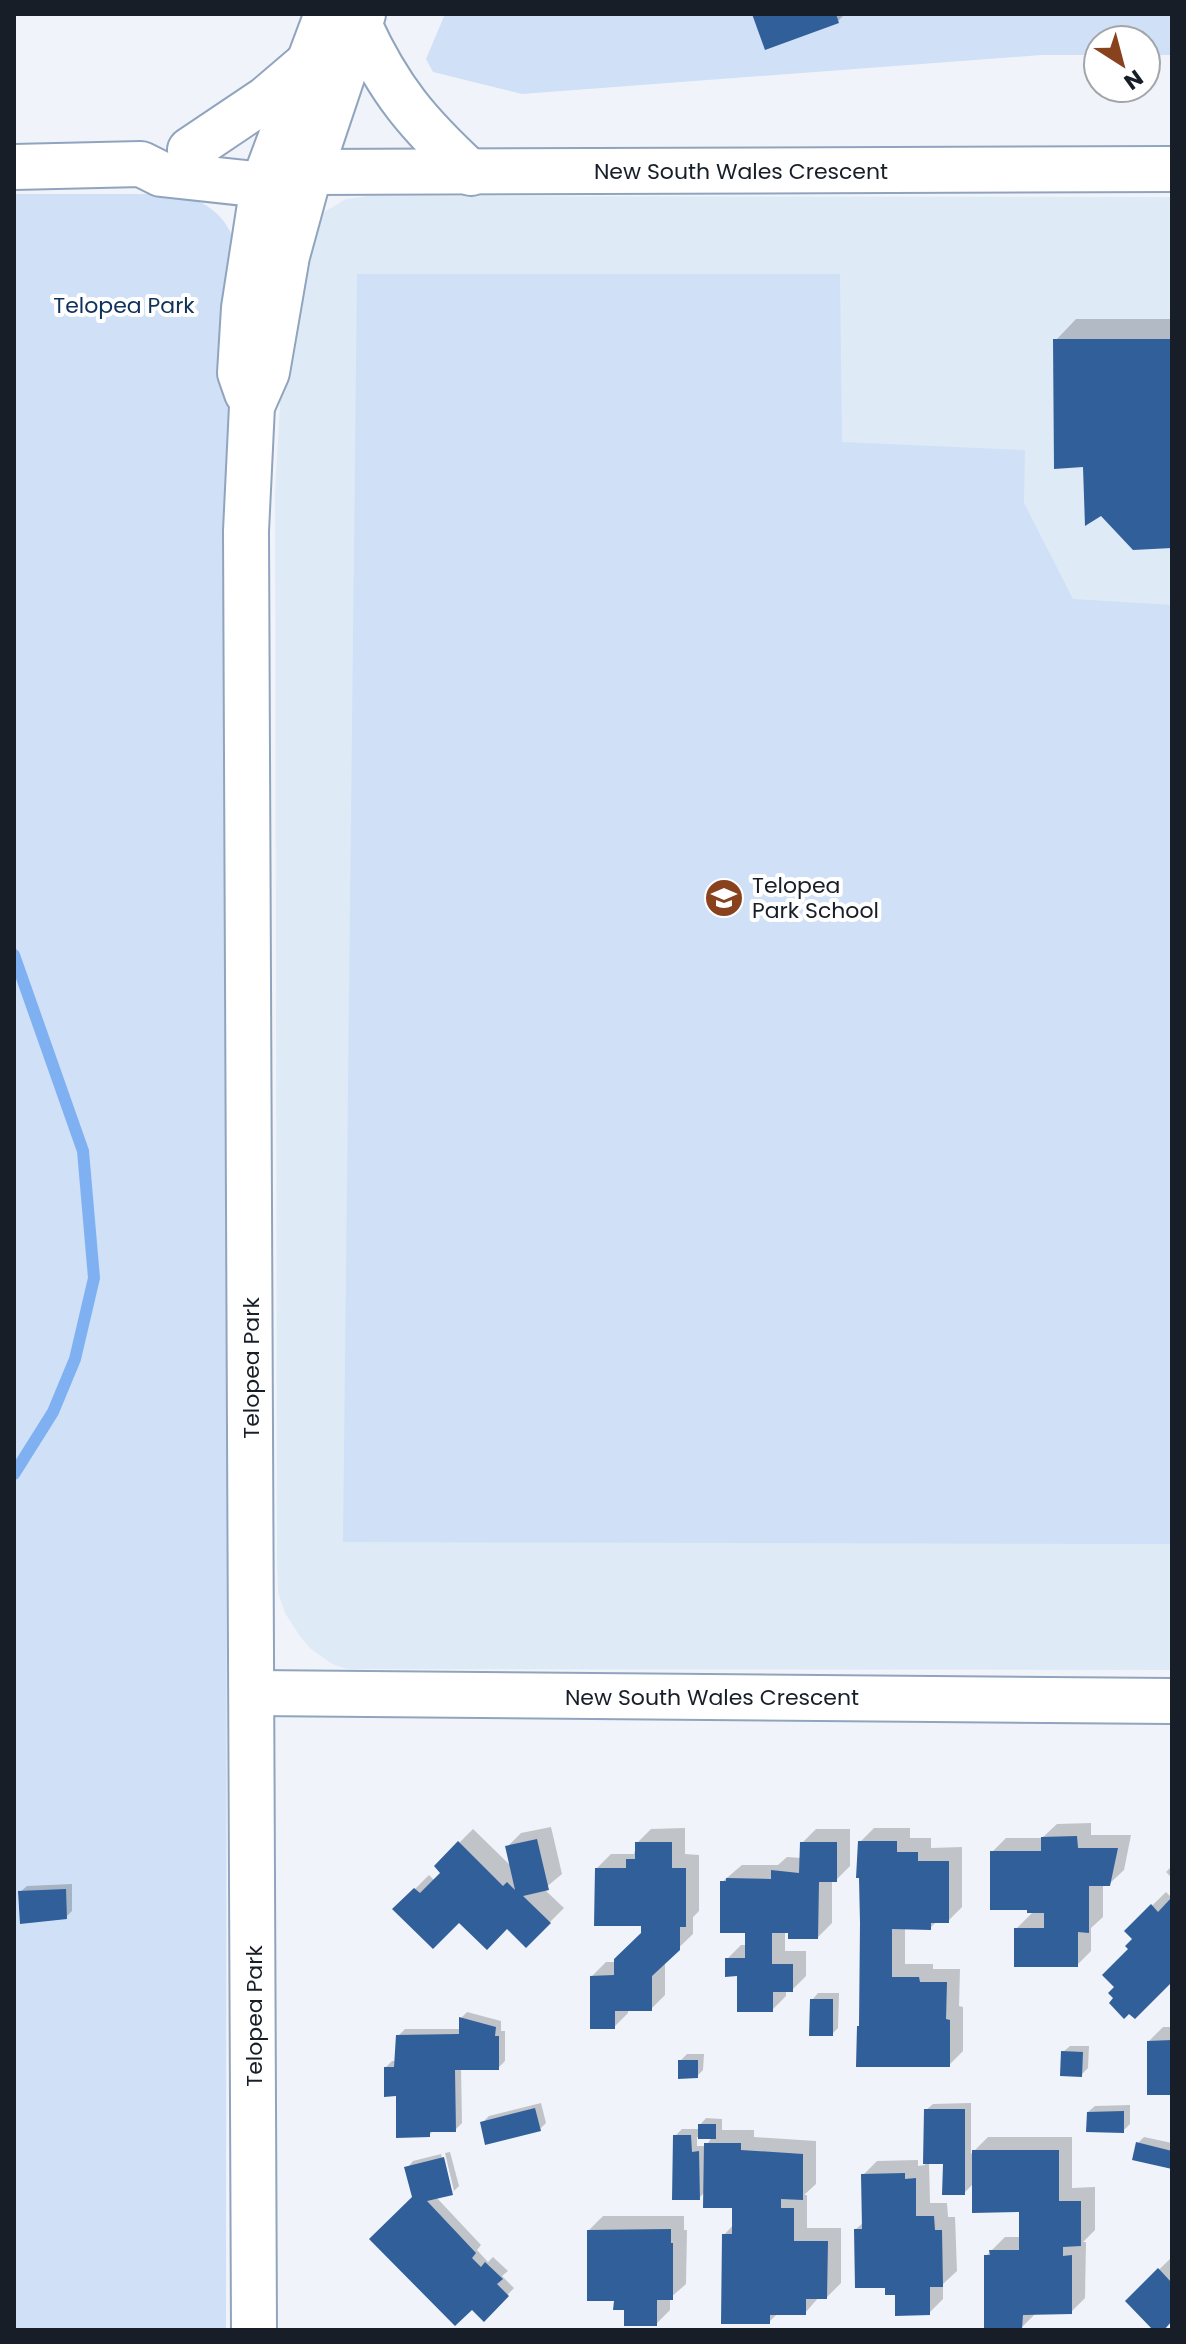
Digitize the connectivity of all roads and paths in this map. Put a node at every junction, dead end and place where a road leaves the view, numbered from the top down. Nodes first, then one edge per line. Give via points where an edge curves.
1 (350, 17) edge
2 (307, 64) junction
3 (190, 150) junction
4 (141, 164) junction
5 (14, 167) edge
6 (1172, 169) edge
7 (283, 170) junction
8 (471, 173) junction
9 (253, 1693) junction
10 (1172, 1701) edge
11 (254, 2330) edge

1 - 2 street
1 - 7 street
1 - 8 street via 399,98
2 - 3 street
2 - 7 street
3 - 4 street, New South Wales Crescent via 165,149
3 - 7 street, New South Wales Crescent
4 - 5 street, New South Wales Crescent
4 - 7 street, New South Wales Crescent via 161,174
6 - 8 street, New South Wales Crescent
7 - 8 street, New South Wales Crescent
7 - 9 street, Telopea Park via 287,256 267,372 252,406 246,531
9 - 10 street, New South Wales Crescent
9 - 11 street, Telopea Park

